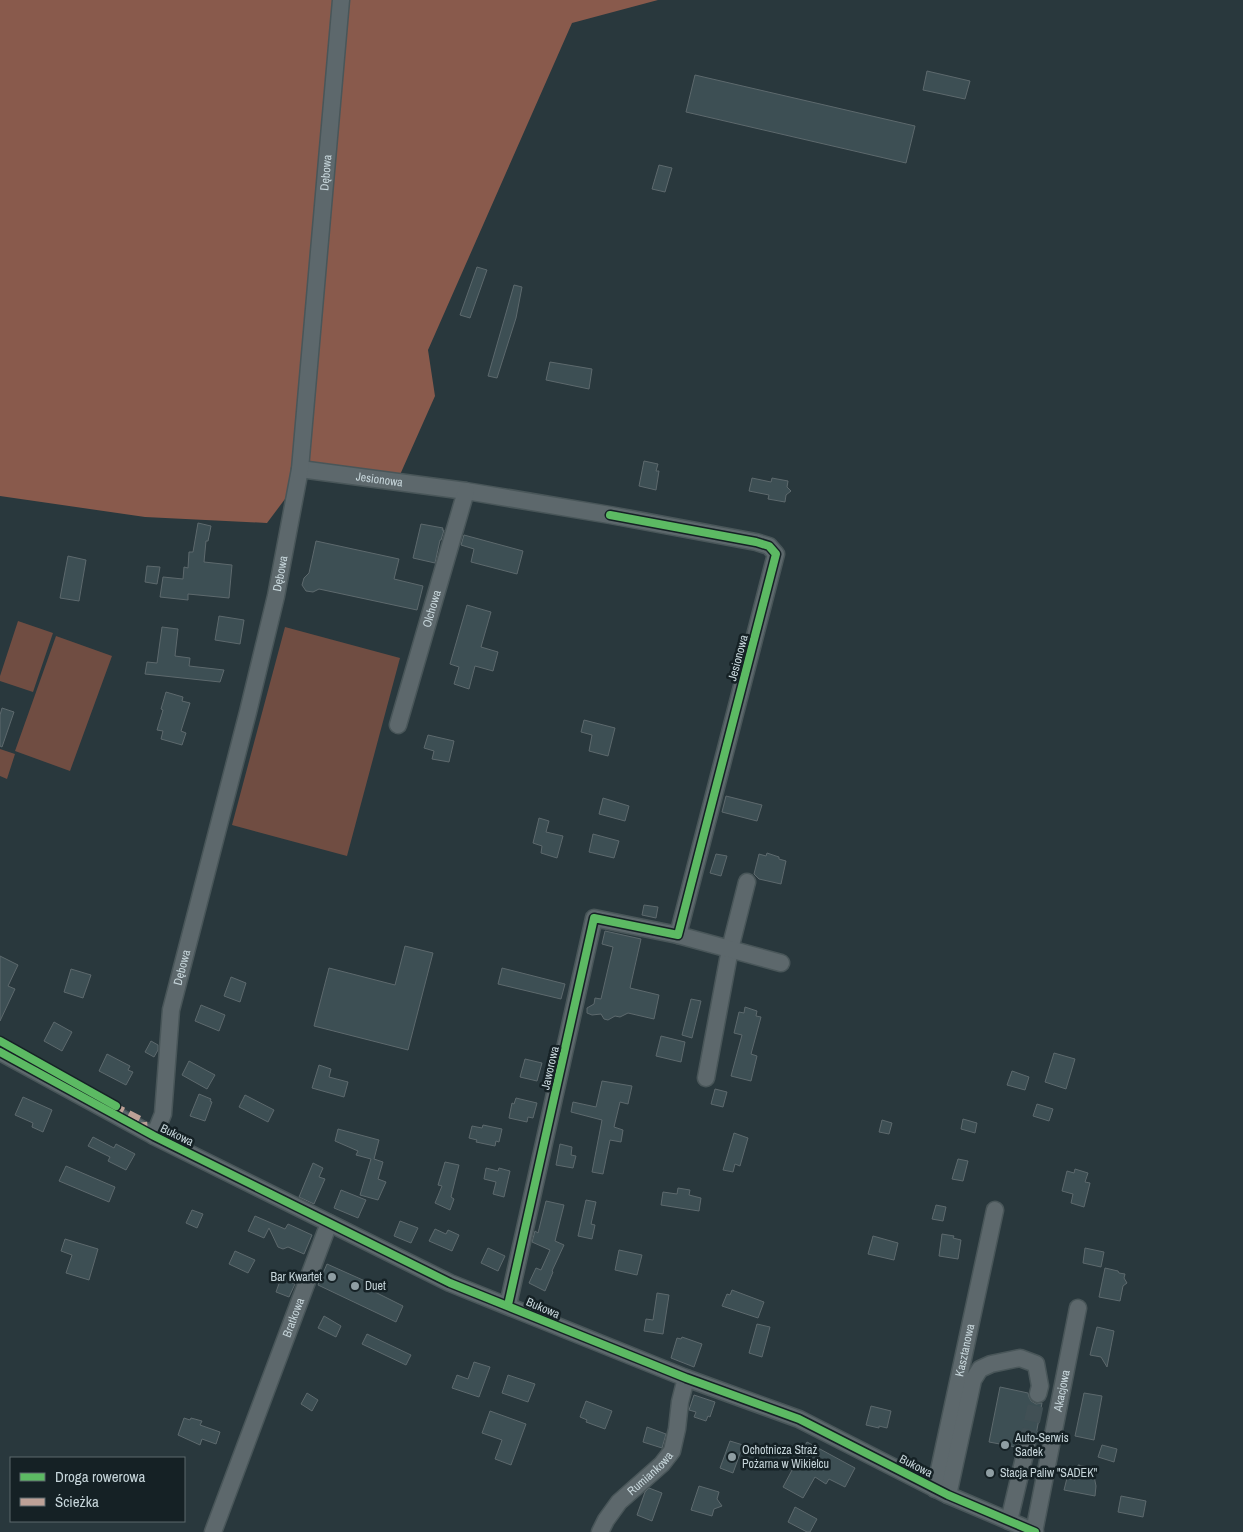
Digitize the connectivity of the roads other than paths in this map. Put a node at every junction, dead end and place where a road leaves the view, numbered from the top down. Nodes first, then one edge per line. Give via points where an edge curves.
1 (341, 0) edge
2 (300, 468) junction
3 (466, 491) junction
4 (398, 725) dead end
5 (747, 882) dead end
6 (678, 934) junction
7 (730, 949) junction
8 (781, 963) dead end
9 (0, 1052) edge
10 (706, 1078) dead end
11 (154, 1136) junction
12 (995, 1210) dead end
13 (329, 1223) junction
14 (508, 1306) junction
15 (1078, 1308) dead end
16 (686, 1378) junction
17 (1038, 1394) tunnel mouth
18 (1027, 1445) tunnel mouth
19 (941, 1492) junction
20 (1009, 1521) junction
21 (213, 1532) edge
22 (600, 1532) edge
23 (1034, 1532) edge

1 - 2 street, Dębowa
2 - 3 street, Jesionowa
2 - 11 street, Dębowa via 272,614 172,1010 163,1114
3 - 4 street, Olchowa
3 - 6 street, Jesionowa via 756,542 768,546 776,554
5 - 7 street
6 - 7 street, Jaworowa
6 - 14 street, Jaworowa via 594,918
7 - 8 street, Jaworowa
7 - 10 street
9 - 11 street, Bukowa
11 - 13 street, Bukowa
12 - 19 street, Kasztanowa
13 - 14 street, Bukowa via 450,1283
13 - 21 street, Bratkowa
14 - 16 street, Bukowa
15 - 23 street, Akacjowa
16 - 19 street, Bukowa via 799,1419
16 - 22 street, Rumiankowa via 672,1451 620,1502
17 - 19 street via 1040,1386 1036,1364 1020,1358 980,1369 973,1380
18 - 20 street
19 - 20 street, Bukowa
20 - 23 street, Bukowa

